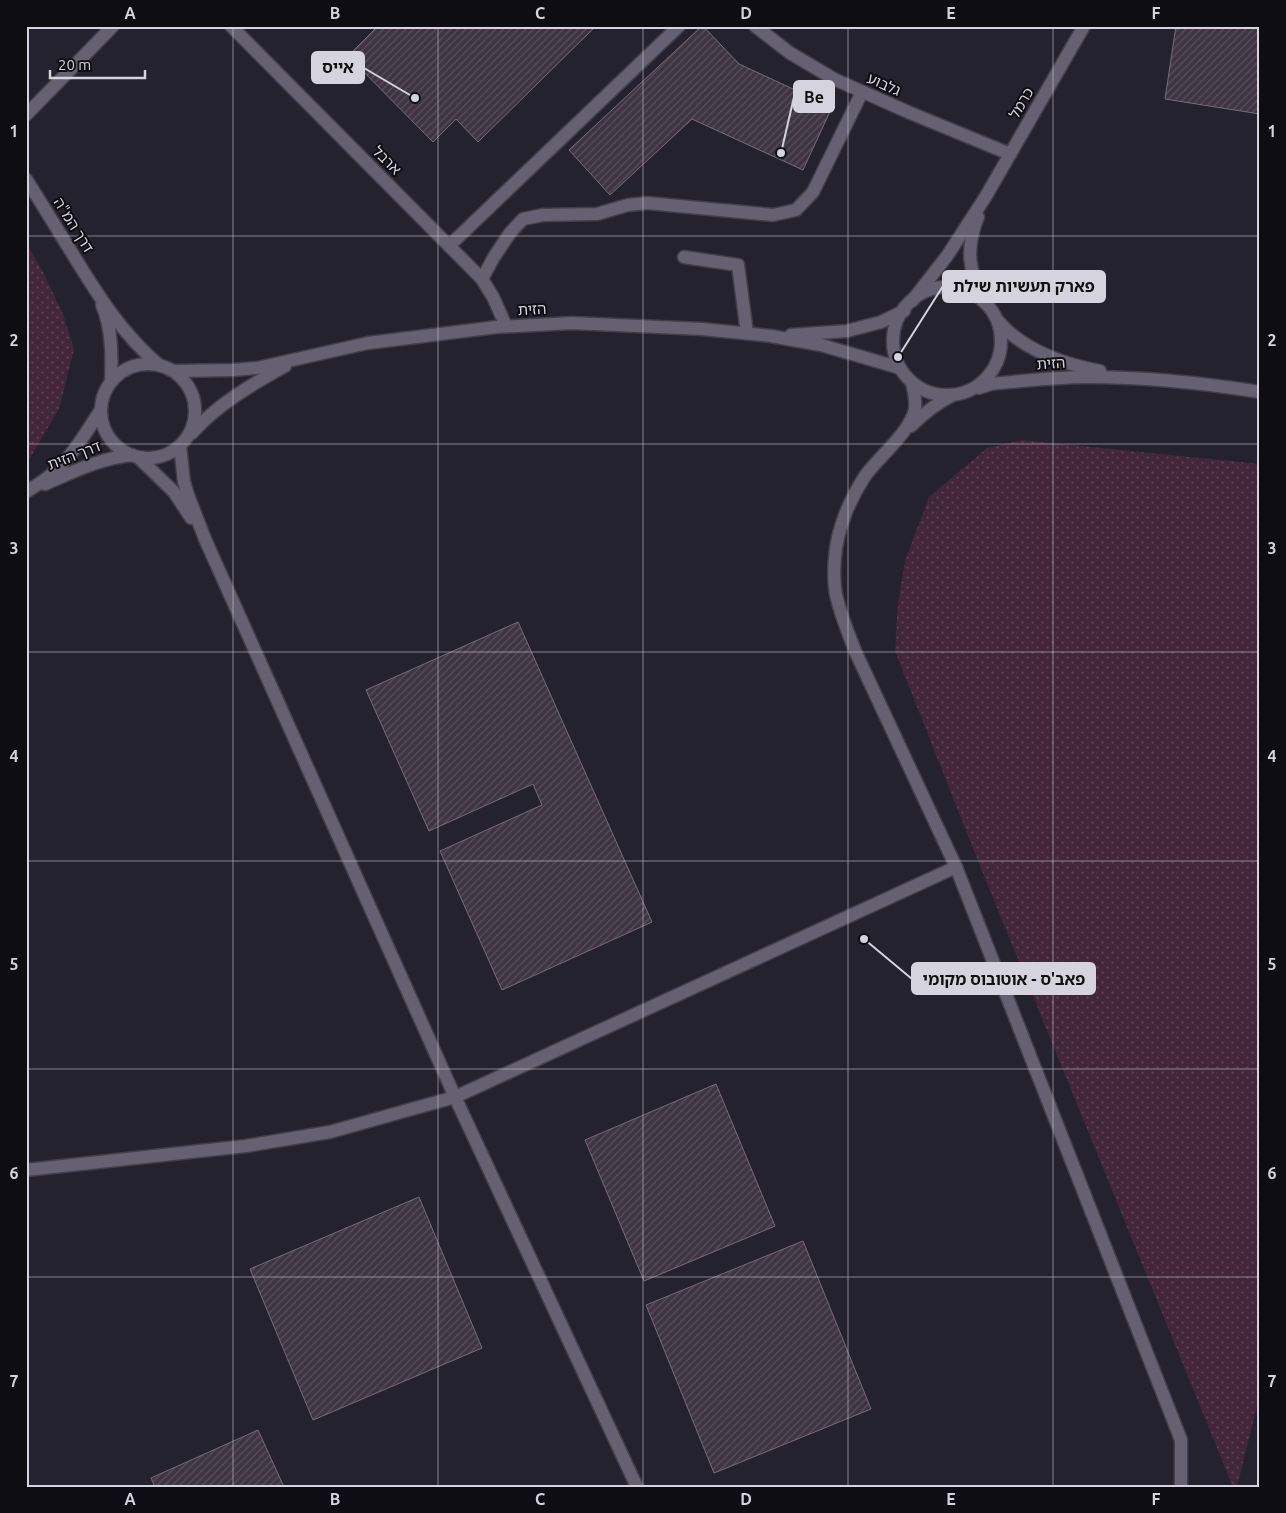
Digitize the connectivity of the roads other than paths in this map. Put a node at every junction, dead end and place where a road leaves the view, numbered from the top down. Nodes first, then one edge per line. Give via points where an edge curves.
1 (113, 26) edge
2 (231, 26) edge
3 (679, 26) edge
4 (755, 26) edge
5 (1084, 26) edge
6 (862, 92) junction
7 (26, 115) edge
8 (1010, 154) junction
9 (26, 178) edge
10 (986, 196) junction
11 (449, 246) junction
12 (684, 257) dead end
13 (482, 279) junction
14 (94, 289) junction
15 (983, 301) junction
16 (908, 306) junction
17 (994, 316) junction
18 (506, 326) junction
19 (747, 333) junction
20 (771, 336) junction
21 (297, 359) junction
22 (158, 365) junction
23 (900, 368) junction
24 (174, 371) junction
25 (1134, 378) junction
26 (111, 380) junction
27 (912, 383) junction
28 (1226, 386) junction
29 (1260, 387) edge
30 (971, 390) junction
31 (1260, 392) edge
32 (953, 395) junction
33 (100, 411) junction
34 (896, 440) junction
35 (183, 442) junction
36 (136, 457) junction
37 (27, 492) edge
38 (205, 539) junction
39 (956, 867) junction
40 (455, 1097) junction
41 (26, 1170) edge
42 (637, 1487) edge
43 (1181, 1487) edge

1 - 7 street
2 - 11 street, ארבל
3 - 11 street
4 - 6 street, גלבוע via 799,59
5 - 8 street, כרמל
6 - 8 street, גלבוע
6 - 13 street via 814,192 796,210 773,215 647,204 628,205 597,214 542,215 523,219 510,233
8 - 10 street, כרמל
9 - 14 street, דרך המ"ה
10 - 15 street, כרמל via 970,241 974,282
10 - 16 street, כרמל via 947,256
11 - 13 street, ארבל
12 - 19 street via 738,264
13 - 18 street, ארבל via 494,297
14 - 22 street, דרך המ"ה via 130,338
14 - 26 street, דרך המ"ה via 104,310 109,332
15 - 16 street via 965,290 946,287 927,291
15 - 17 street
16 - 20 street, הזית via 876,324 847,332
16 - 23 street via 894,332 894,350
17 - 25 street, הזית via 1006,330 1052,357 1084,368
17 - 30 street via 999,325 1001,344 997,363 987,378
18 - 19 street, הזית via 572,323
18 - 21 street, הזית via 368,343
19 - 20 street, הזית
20 - 23 street, הזית via 821,345
21 - 24 street, הזית via 241,370
21 - 35 street, הזית via 226,402
22 - 24 street
22 - 26 street via 142,364 124,370
23 - 27 street
24 - 35 street via 186,382 196,407 194,423
25 - 28 street, הזית
25 - 30 street, הזית via 1085,377 991,384
26 - 33 street via 103,395
27 - 32 street via 935,394
27 - 34 street via 915,411
28 - 29 street, הזית
28 - 31 street, הזית
30 - 32 street
32 - 34 street via 925,412
33 - 36 street via 103,428 111,442
33 - 37 street, דרך הזית via 69,456
34 - 39 street via 853,495 842,523 835,556 835,588 856,654
35 - 36 street via 175,450 156,458
35 - 38 street via 184,482
36 - 37 street, דרך הזית via 100,461
36 - 38 street via 174,492
38 - 40 street
39 - 40 street
39 - 43 street via 1181,1440
40 - 41 street via 330,1132 246,1146
40 - 42 street

